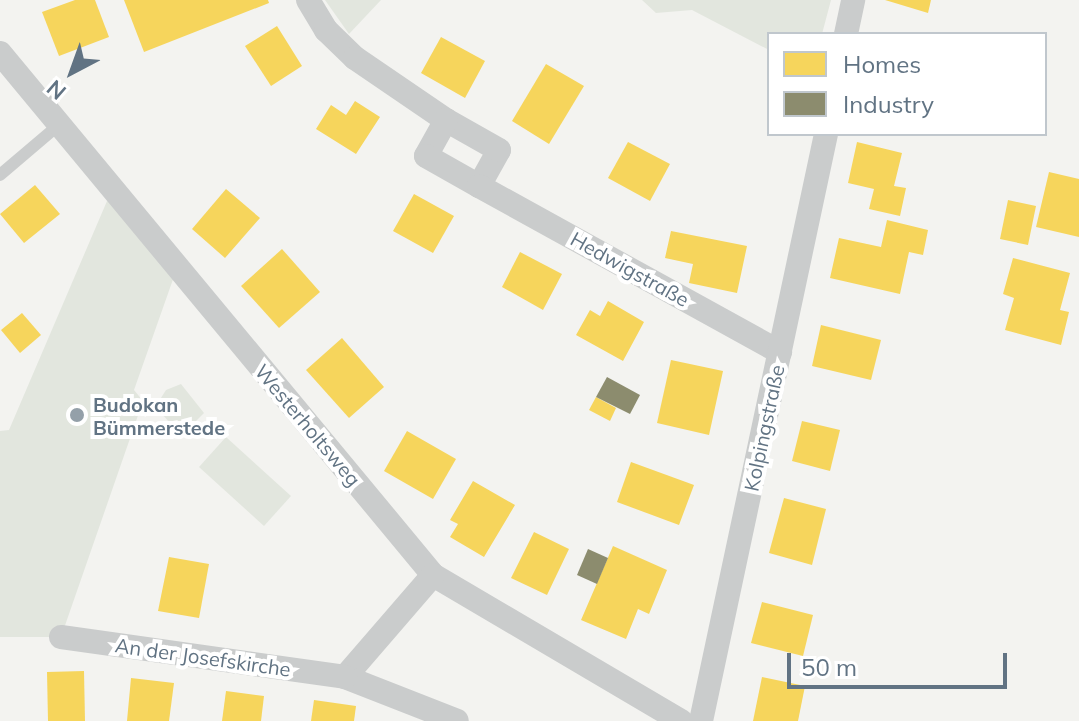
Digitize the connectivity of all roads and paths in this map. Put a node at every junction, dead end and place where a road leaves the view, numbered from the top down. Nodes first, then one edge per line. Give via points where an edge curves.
1 (308, 0) edge
2 (853, 0) edge
3 (846, 32) edge
4 (0, 53) edge
5 (446, 120) junction
6 (60, 124) junction
7 (826, 136) edge
8 (0, 175) edge
9 (479, 186) junction
10 (780, 352) junction
11 (433, 575) junction
12 (61, 637) dead end
13 (345, 677) junction
14 (457, 721) edge
15 (681, 721) edge
16 (701, 721) edge

1 - 5 street via 326,30 355,58
2 - 3 street
4 - 6 street, Westerholtsweg
5 - 9 street, Hedwigstraße via 426,156
5 - 9 street via 499,150
6 - 8 lane
6 - 11 street, Westerholtsweg
7 - 10 street, Kolpingstraße
9 - 10 street, Hedwigstraße
10 - 16 street, Kolpingstraße
11 - 13 street
11 - 15 street, Westerholtsweg
12 - 13 street, An der Josefskirche
13 - 14 street, An der Josefskirche

